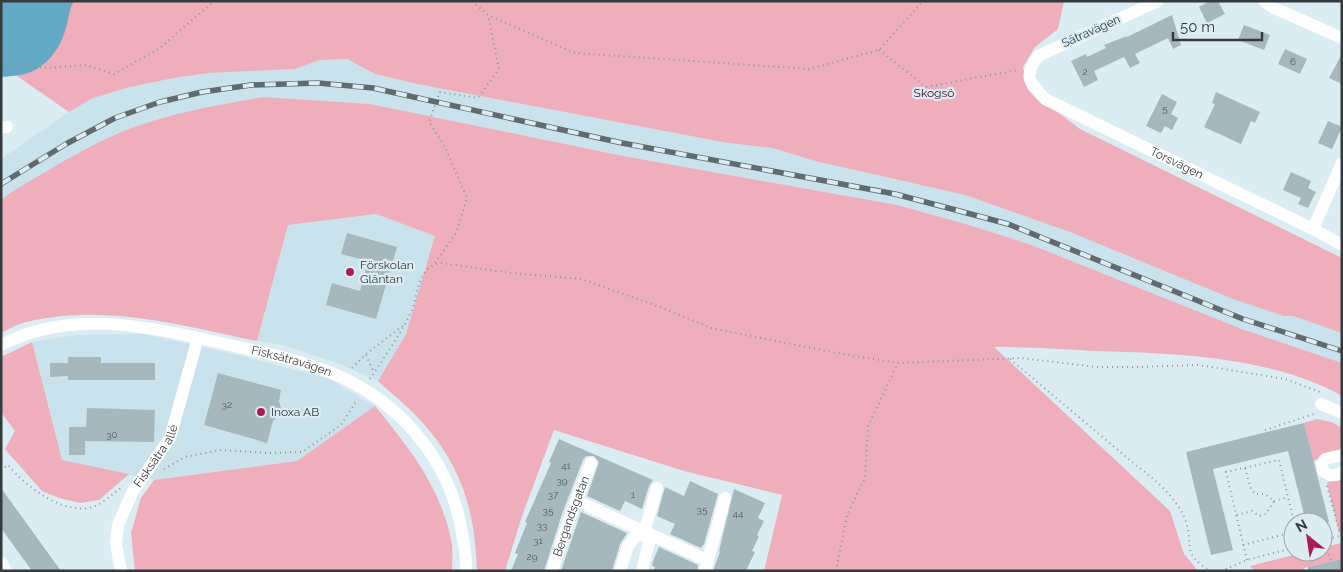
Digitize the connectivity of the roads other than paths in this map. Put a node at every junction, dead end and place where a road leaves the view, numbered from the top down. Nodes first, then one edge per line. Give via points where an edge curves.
1 (1158, 1) edge
2 (1264, 1) edge
3 (1342, 38) edge
4 (1029, 68) joint
5 (1342, 163) edge
6 (1313, 229) junction
7 (1342, 245) edge
8 (198, 338) junction
9 (1, 345) edge
10 (1321, 404) road end
11 (1342, 413) edge
12 (1342, 455) edge
13 (591, 462) dead end
14 (1342, 472) edge
15 (658, 488) dead end
16 (725, 498) dead end
17 (577, 502) junction
18 (644, 534) junction
19 (1, 562) edge
20 (706, 566) edge
21 (6, 571) edge
22 (121, 571) edge
23 (466, 571) edge
24 (552, 571) edge
25 (620, 571) edge
26 (642, 571) edge

1 - 4 street, Sätravägen via 1038,56
2 - 3 street
4 - 6 street, Torsvägen via 1030,83 1045,99
5 - 6 street
6 - 7 street, Torsvägen
8 - 9 street, Fisksätravägen via 145,327 101,323 52,327
8 - 22 street, Fisksätra allé via 170,438 133,491 118,525 116,544
8 - 23 street, Fisksätravägen via 276,356 342,378 371,393 403,418 430,451 449,484 456,504
10 - 11 street
12 - 14 street via 1325,459 1322,464 1323,472 1329,476
13 - 17 street, Bergandsgatan
15 - 18 street
16 - 20 street
17 - 18 street
17 - 24 street, Bergandsgatan
18 - 20 street
18 - 25 street via 638,533 628,546
18 - 26 street via 650,538
19 - 21 street

